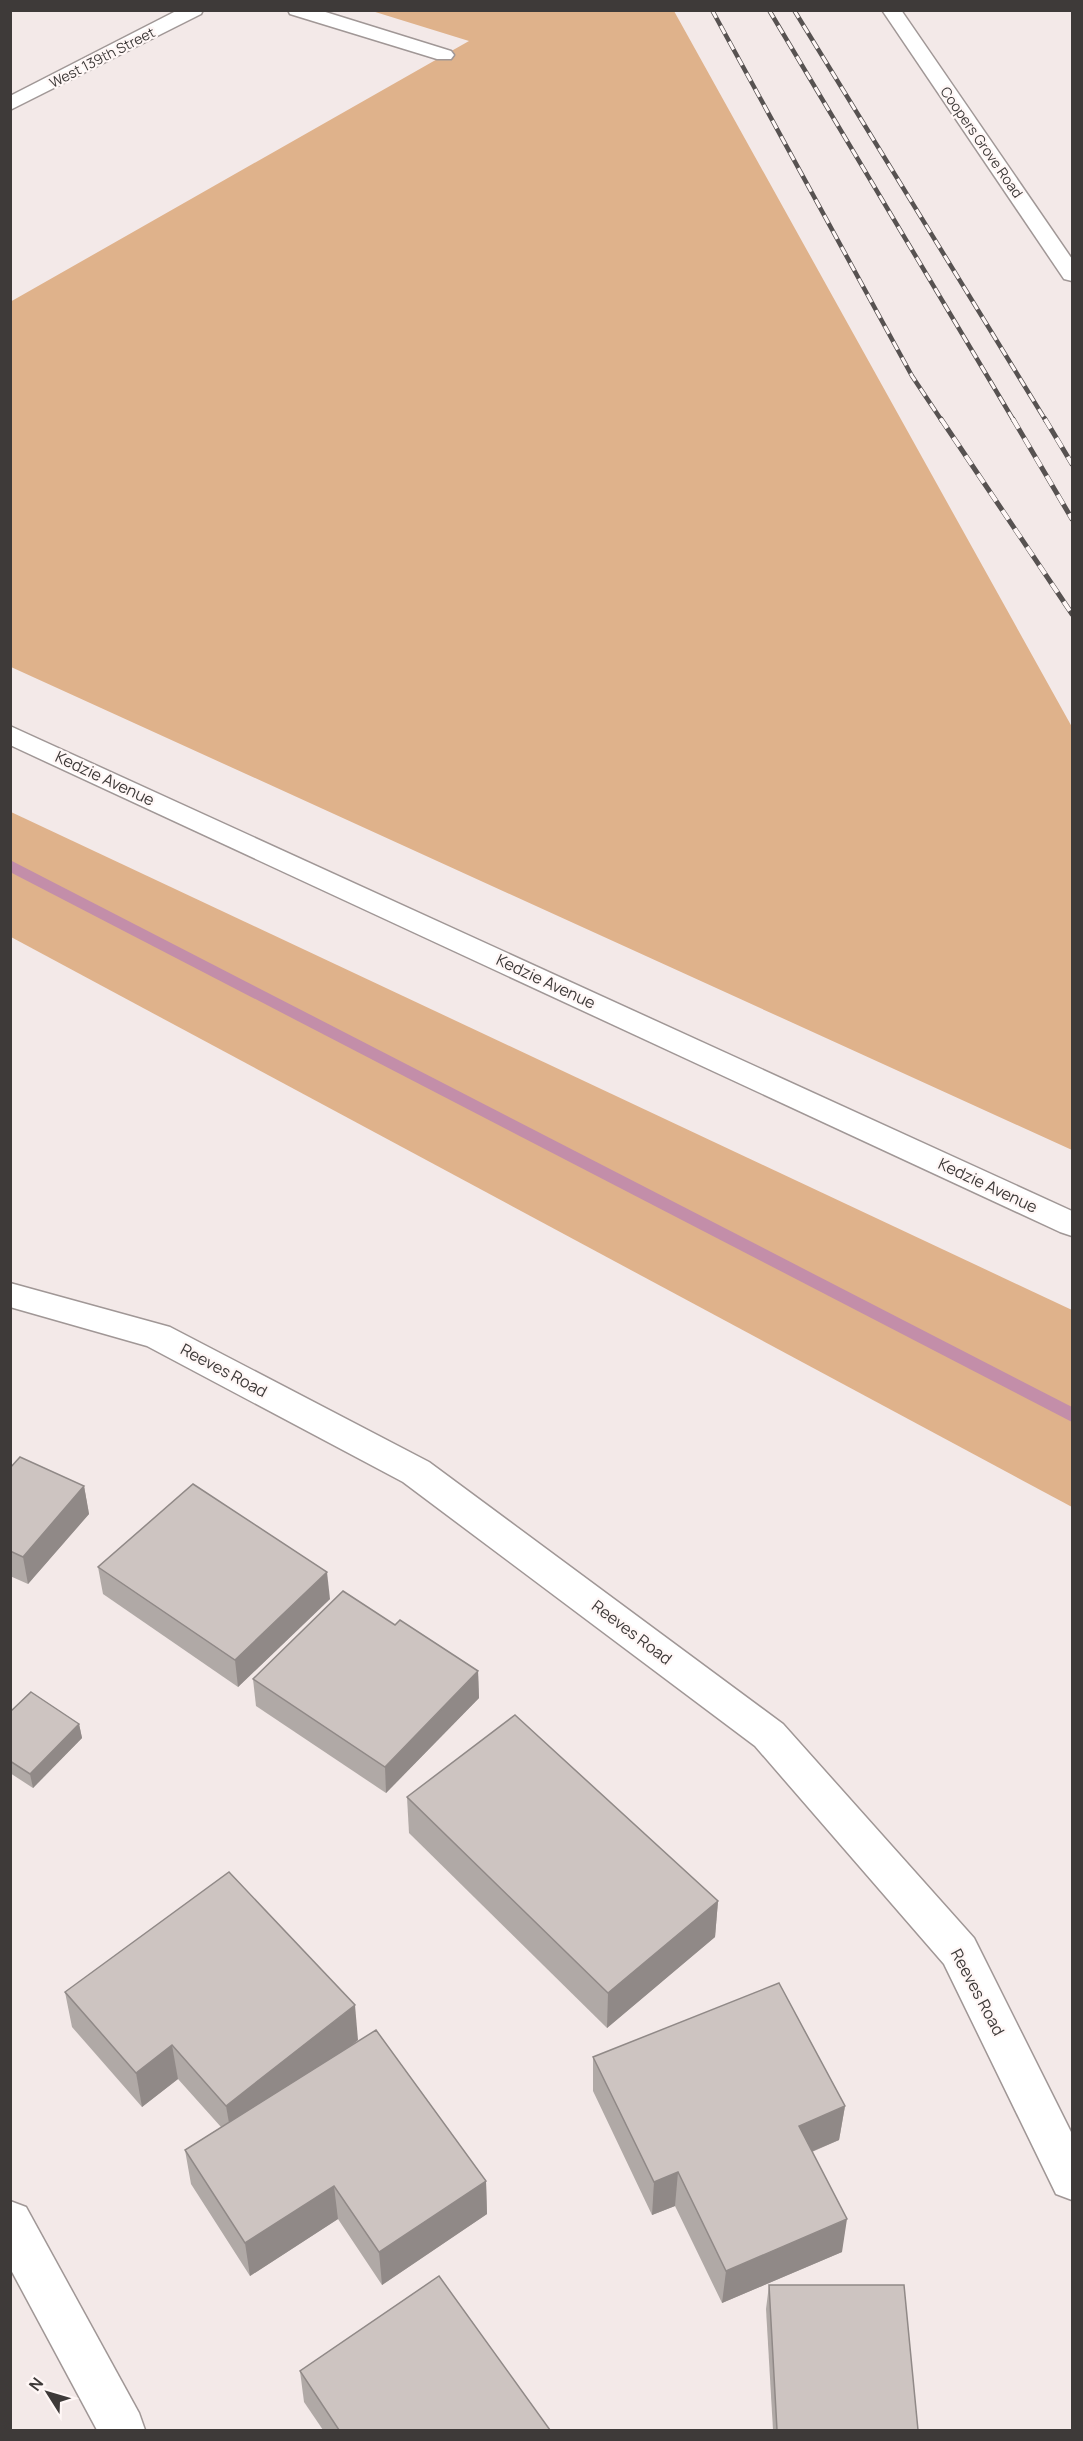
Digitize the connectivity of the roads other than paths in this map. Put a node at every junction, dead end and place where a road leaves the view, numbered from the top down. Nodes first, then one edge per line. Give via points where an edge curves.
1 (194, 10) edge
2 (297, 10) edge
3 (891, 10) edge
4 (444, 55) dead end
5 (10, 104) edge
6 (1072, 274) edge
7 (15, 736) edge
8 (1072, 1224) edge
9 (10, 1295) edge
10 (1072, 2179) edge
11 (10, 2222) edge
12 (122, 2430) edge

1 - 5 street, West 139th Street
2 - 4 street
3 - 6 street, Coopers Grove Road
7 - 8 street, Kedzie Avenue
9 - 10 street, Reeves Road via 158,1336 416,1472 770,1735 959,1951
11 - 12 street

